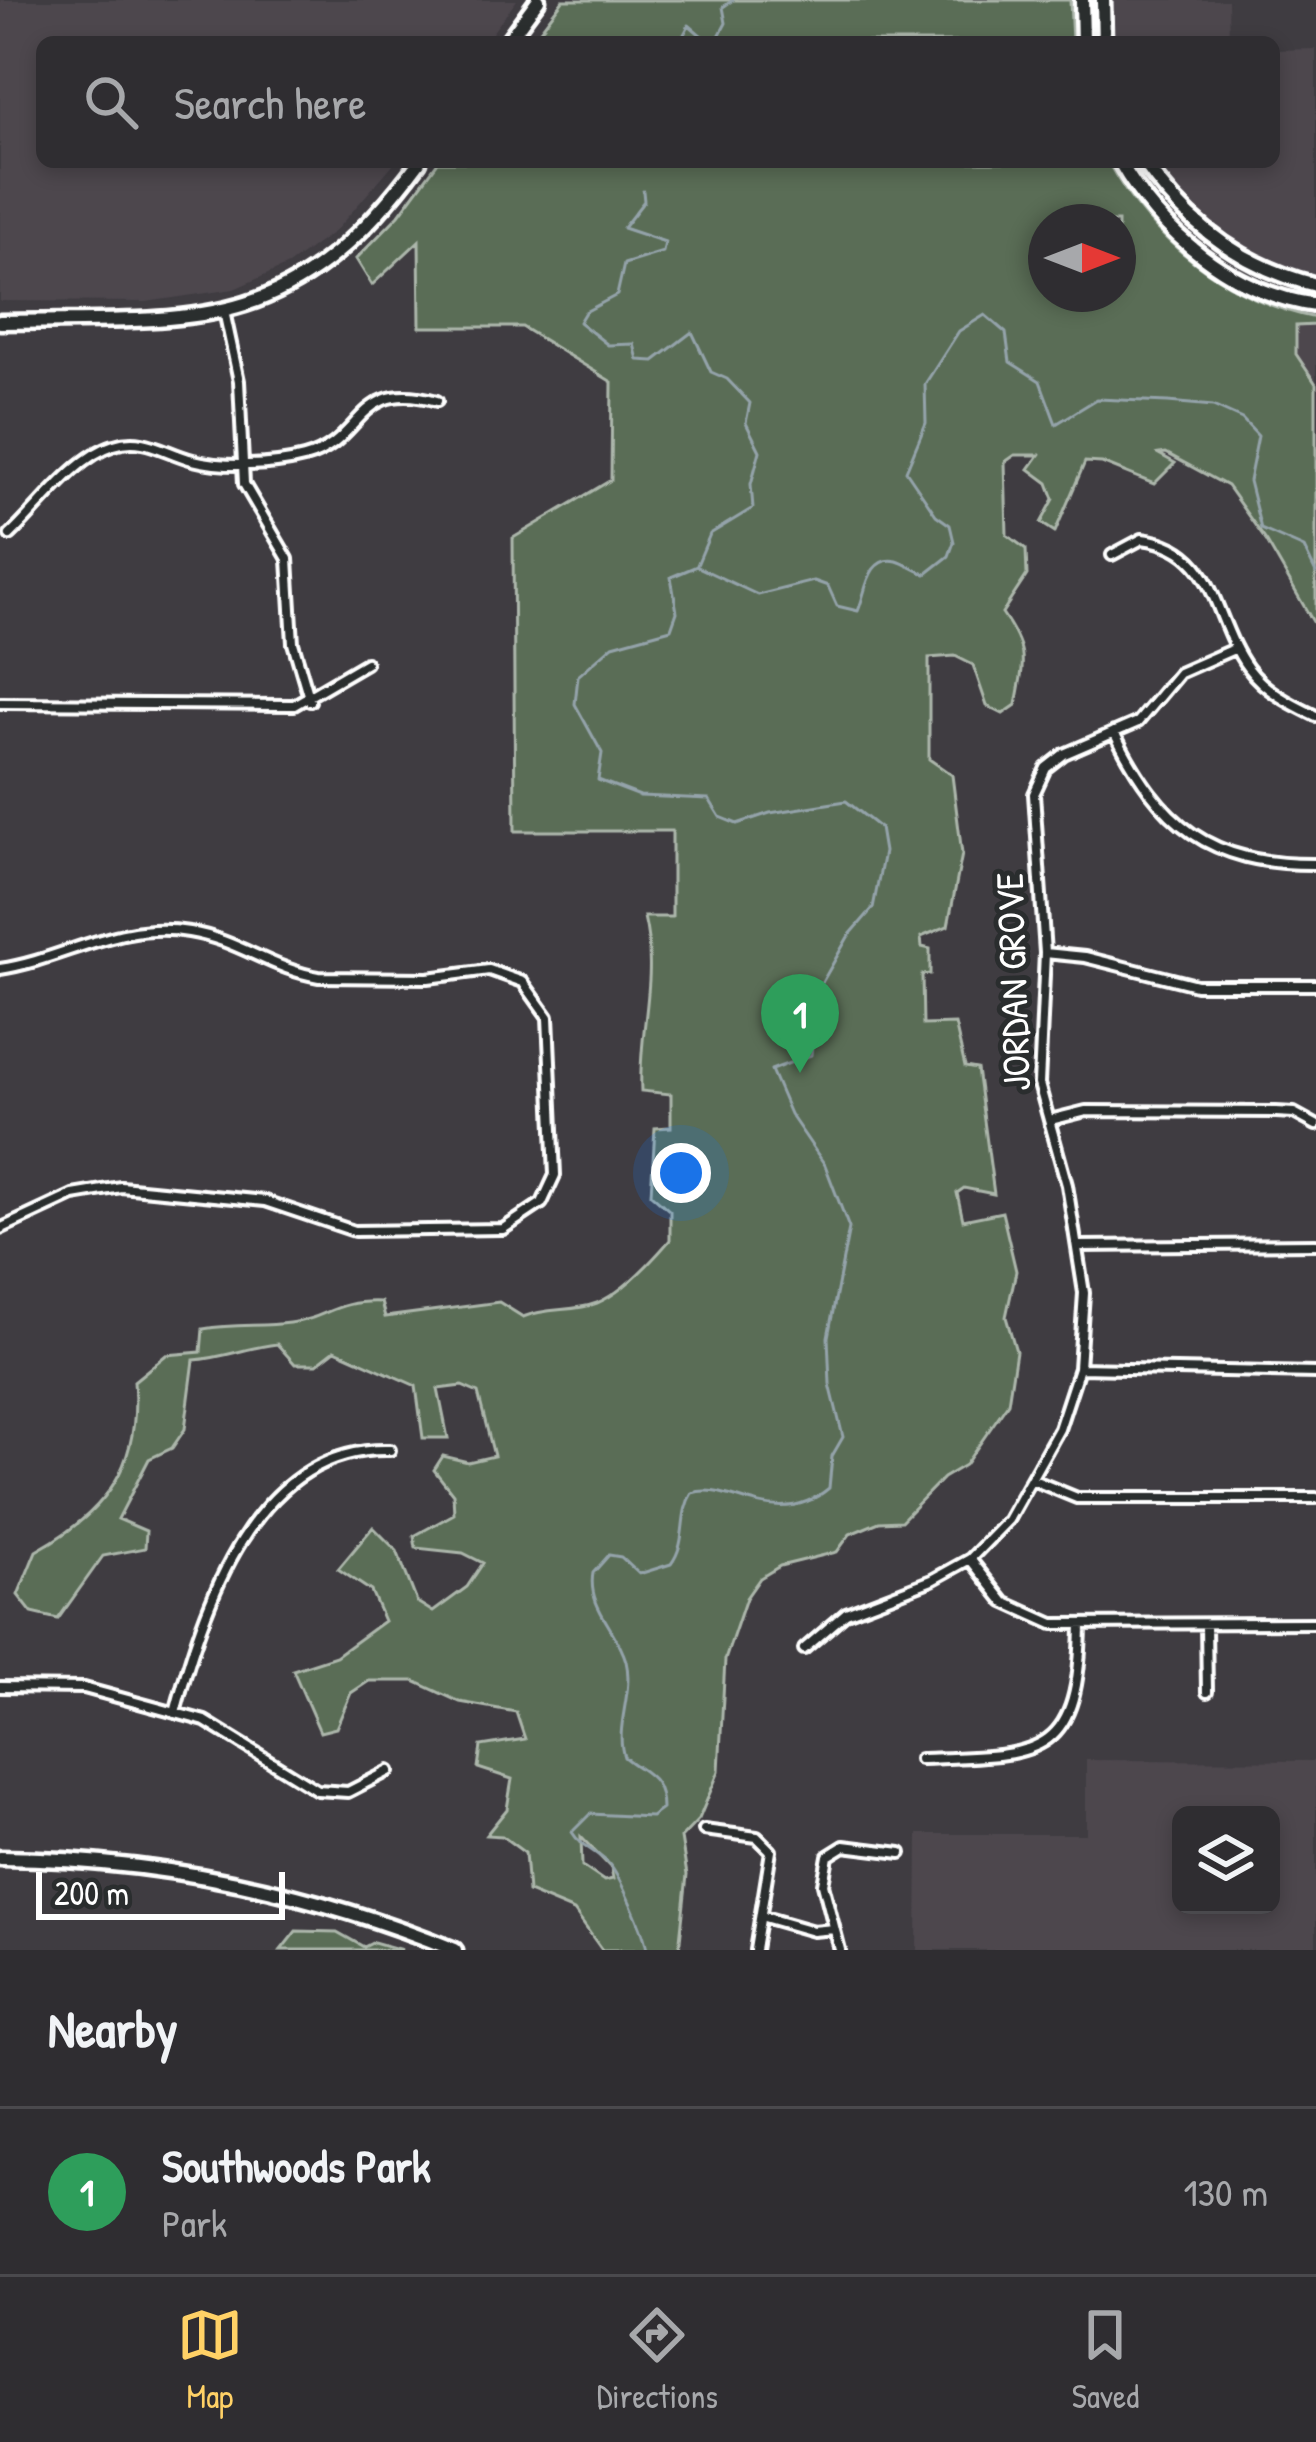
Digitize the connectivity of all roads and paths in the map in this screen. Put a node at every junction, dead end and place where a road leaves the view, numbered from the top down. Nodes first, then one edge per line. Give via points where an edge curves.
1 (538, 0) edge
2 (1082, 0) edge
3 (1103, 0) edge
4 (511, 36) edge
5 (1083, 36) edge
6 (1104, 36) edge
7 (414, 168) edge
8 (1124, 168) edge
9 (1148, 168) edge
10 (1316, 285) edge
11 (1316, 305) edge
12 (224, 311) junction
13 (0, 322) edge
14 (437, 401) dead end
15 (242, 462) junction
16 (10, 536) dead end
17 (1112, 555) dead end
18 (1236, 648) junction
19 (366, 663) dead end
20 (310, 700) junction
21 (0, 703) edge
22 (1316, 716) edge
23 (1114, 732) junction
24 (1316, 864) edge
25 (1045, 953) junction
26 (0, 969) edge
27 (1316, 985) edge
28 (1050, 1120) junction
29 (1316, 1125) edge
30 (0, 1229) edge
31 (1316, 1244) edge
32 (1079, 1246) junction
33 (1078, 1368) junction
34 (1316, 1373) edge
35 (390, 1450) dead end
36 (1033, 1480) junction
37 (1316, 1498) edge
38 (970, 1559) junction
39 (1316, 1623) edge
40 (1081, 1624) junction
41 (1207, 1624) junction
42 (804, 1649) dead end
43 (0, 1687) edge
44 (1207, 1692) dead end
45 (175, 1713) junction
46 (920, 1759) dead end
47 (389, 1771) dead end
48 (704, 1831) dead end
49 (902, 1853) dead end
50 (0, 1858) edge
51 (764, 1916) junction
52 (834, 1929) junction
53 (455, 1950) edge
54 (754, 1950) edge
55 (839, 1950) edge

1 - 4 main road
2 - 5 main road
3 - 6 main road
7 - 12 main road via 339,254 287,287
8 - 11 main road via 1192,248 1246,282
9 - 10 main road via 1212,236 1264,268
12 - 13 main road via 170,320
12 - 15 street via 239,381
14 - 15 street via 386,396 310,456
15 - 16 street via 193,460 139,442 114,445
15 - 20 street via 248,494 288,559 292,643
17 - 18 street via 1142,539 1192,559
18 - 22 street via 1267,688
18 - 23 street, JORDAN GROVE via 1179,674 1149,714
19 - 20 street
20 - 21 street
23 - 24 street via 1150,796 1192,835 1244,858
23 - 25 street, JORDAN GROVE via 1064,754 1038,780 1032,807
25 - 27 street via 1196,985
25 - 28 street, JORDAN GROVE via 1039,1084
26 - 30 street via 99,937 165,929 230,942 319,977 504,973 538,997 552,1038 555,1175 523,1220 488,1232 354,1231 266,1201 121,1187 73,1195
28 - 29 street via 1086,1111 1276,1112
28 - 32 street, JORDAN GROVE
31 - 32 street
32 - 33 street, JORDAN GROVE
33 - 34 street
33 - 36 street, JORDAN GROVE
35 - 45 street via 341,1456 271,1502 225,1564
36 - 37 street via 1077,1498
36 - 38 street, JORDAN GROVE
38 - 40 street via 1021,1613
38 - 42 street, JORDAN GROVE via 846,1613
39 - 41 street
40 - 41 street
40 - 46 street via 1078,1694 1052,1736 1006,1756
41 - 44 street
43 - 45 street via 84,1688
45 - 47 street via 235,1737 316,1790 348,1792
48 - 51 street via 768,1845
49 - 52 street via 844,1846 832,1852 824,1884
50 - 53 main road via 113,1862 234,1880
51 - 52 street
51 - 54 street
52 - 55 street

